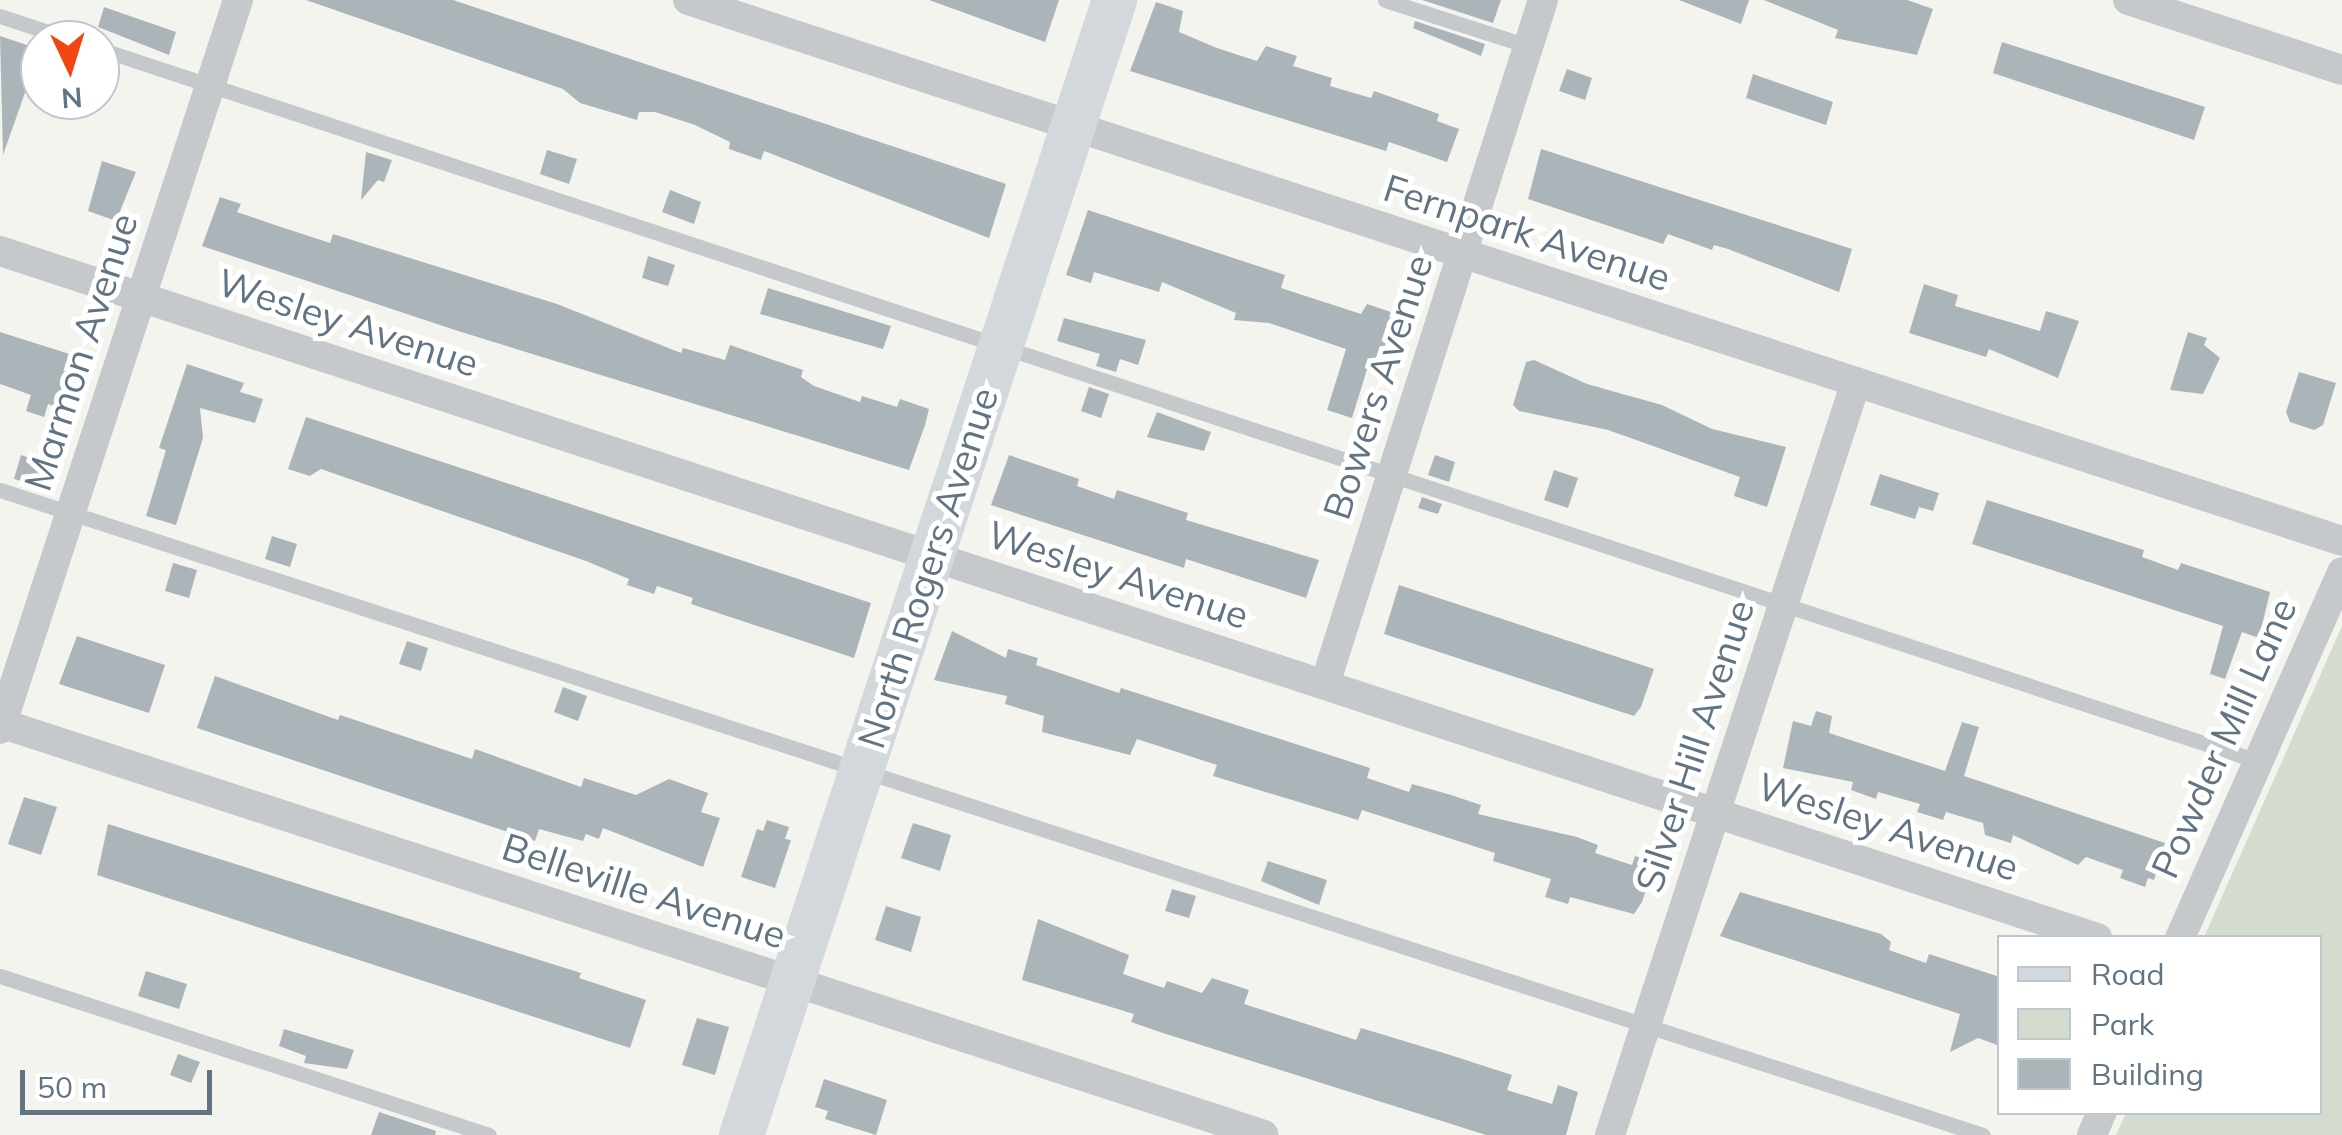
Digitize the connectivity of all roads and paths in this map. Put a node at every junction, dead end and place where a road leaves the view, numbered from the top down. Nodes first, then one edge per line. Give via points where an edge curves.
1 (238, 0) edge
2 (688, 0) edge
3 (1114, 0) edge
4 (1385, 0) edge
5 (1543, 0) edge
6 (2128, 0) edge
7 (1528, 46) junction
8 (120, 55) edge
9 (2342, 70) edge
10 (211, 85) junction
11 (1073, 126) junction
12 (0, 251) edge
13 (1462, 254) junction
14 (142, 297) junction
15 (1001, 346) junction
16 (1856, 382) junction
17 (1392, 475) junction
18 (0, 490) edge
19 (70, 514) junction
20 (2342, 541) edge
21 (932, 556) junction
22 (2342, 572) edge
23 (1783, 604) junction
24 (1325, 684) junction
25 (1, 725) edge
26 (2258, 761) junction
27 (861, 770) junction
28 (1715, 812) junction
29 (2089, 935) edge
30 (2181, 935) edge
31 (0, 976) edge
32 (790, 980) junction
33 (1646, 1025) junction
34 (489, 1135) edge
35 (740, 1135) edge
36 (1264, 1135) edge
37 (1610, 1135) edge
38 (1983, 1135) edge

1 - 10 street, Marmon Avenue
2 - 11 street, Fernpark Avenue
3 - 11 street, North Rogers Avenue
4 - 7 lane
5 - 7 street, Bowers Avenue
6 - 9 street
7 - 13 street, Bowers Avenue
8 - 10 lane
10 - 14 street, Marmon Avenue
10 - 15 lane
11 - 13 street, Fernpark Avenue
11 - 15 street, North Rogers Avenue
12 - 14 street, Wesley Avenue
13 - 16 street, Fernpark Avenue
13 - 17 street, Bowers Avenue
14 - 19 street, Marmon Avenue
14 - 21 street, Wesley Avenue
15 - 17 lane
15 - 21 street, North Rogers Avenue
16 - 20 street, Fernpark Avenue
16 - 23 street, Silver Hill Avenue
17 - 23 lane
17 - 24 street, Bowers Avenue
18 - 19 lane
19 - 25 street, Marmon Avenue
19 - 27 lane via 116,523
21 - 24 street, Wesley Avenue
21 - 27 street, North Rogers Avenue
22 - 26 street, Powder Mill Lane
23 - 26 lane
23 - 28 street, Silver Hill Avenue
24 - 28 street, Wesley Avenue
25 - 32 street, Belleville Avenue
26 - 30 street, Powder Mill Lane
27 - 32 street, North Rogers Avenue
27 - 33 lane
28 - 29 street, Wesley Avenue
28 - 33 street, Silver Hill Avenue
31 - 34 lane
32 - 35 street, North Rogers Avenue
32 - 36 street, Belleville Avenue
33 - 37 street, Silver Hill Avenue
33 - 38 lane

